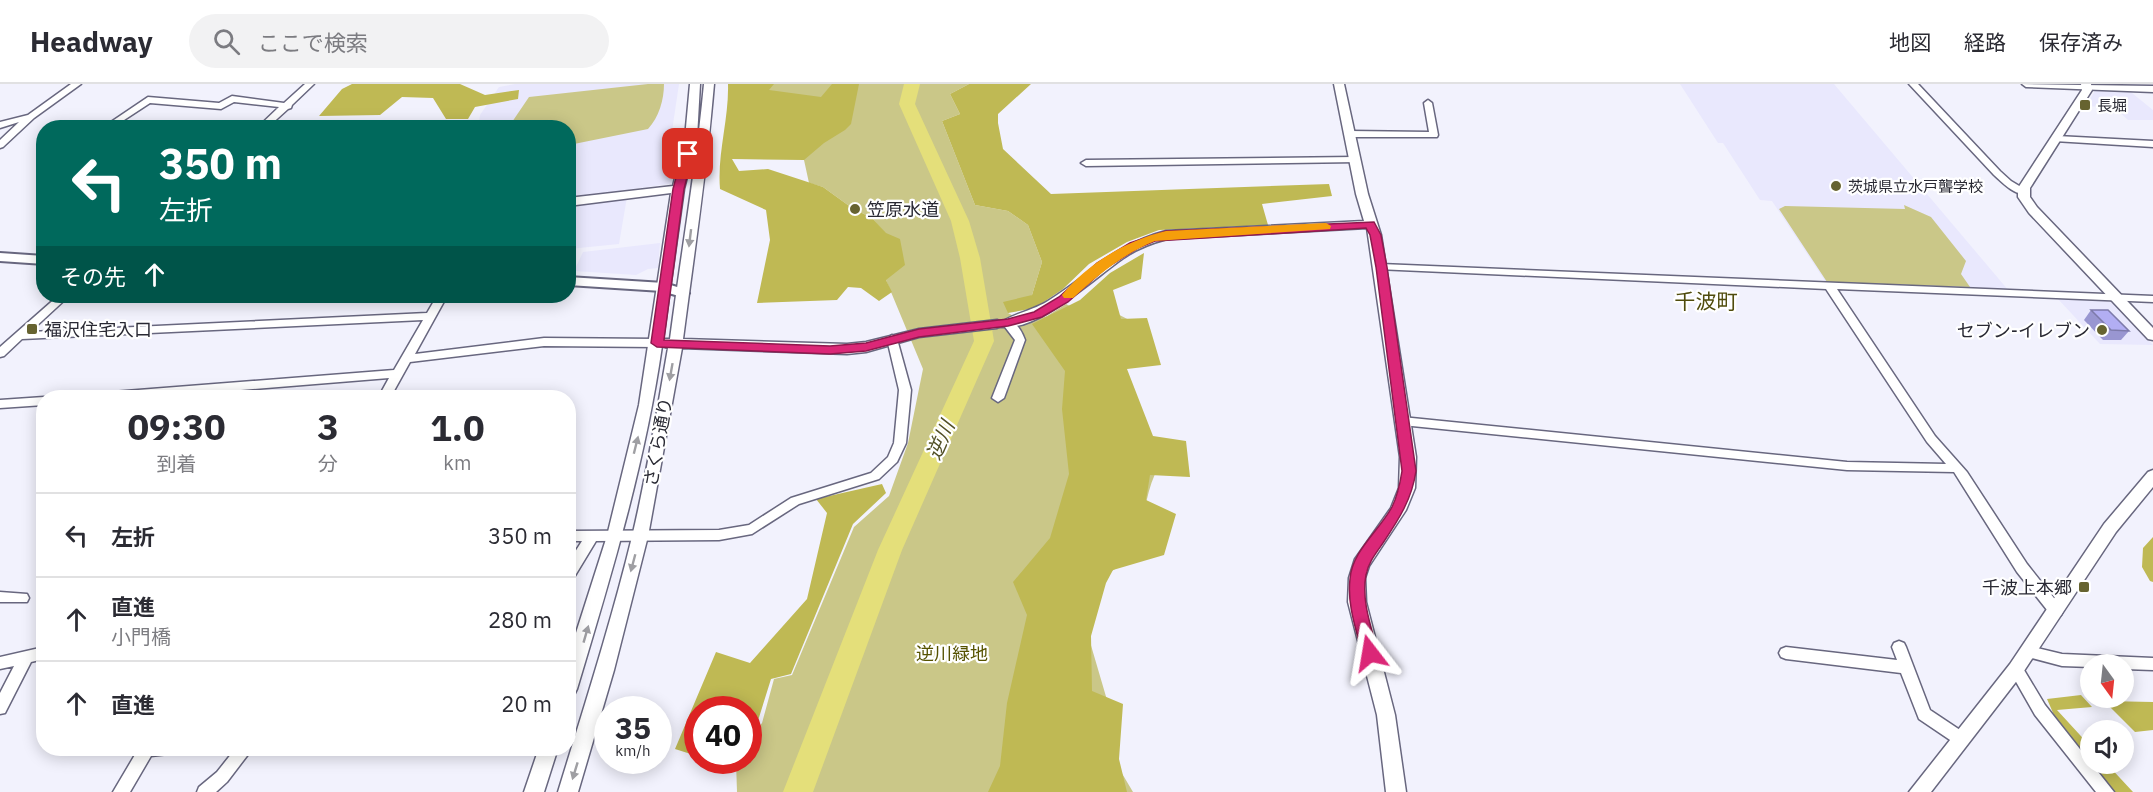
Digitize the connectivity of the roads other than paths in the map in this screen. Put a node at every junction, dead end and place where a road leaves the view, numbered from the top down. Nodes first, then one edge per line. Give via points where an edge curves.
1 (77, 84) edge
2 (310, 84) edge
3 (695, 84) edge
4 (709, 84) edge
5 (1340, 84) edge
6 (1913, 84) edge
7 (2026, 84) edge
8 (2086, 85) edge
9 (2153, 88) edge
10 (1428, 103) dead end
11 (288, 106) junction
12 (31, 116) junction
13 (118, 120) edge
14 (271, 120) edge
15 (0, 125) edge
16 (1350, 134) junction
17 (2057, 139) junction
18 (2153, 144) edge
19 (0, 145) edge
20 (1355, 160) junction
21 (1086, 163) dead end
22 (678, 189) junction
23 (2024, 192) junction
24 (576, 201) edge
25 (1370, 224) junction
26 (0, 248) edge
27 (36, 250) edge
28 (0, 257) edge
29 (36, 259) edge
30 (1381, 267) junction
31 (576, 282) edge
32 (1830, 286) junction
33 (576, 292) edge
34 (663, 292) junction
35 (682, 293) junction
36 (2117, 298) junction
37 (2153, 299) edge
38 (56, 303) edge
39 (437, 303) edge
40 (429, 316) junction
41 (1003, 323) junction
42 (19, 336) junction
43 (2153, 336) edge
44 (892, 339) junction
45 (657, 343) junction
46 (676, 343) junction
47 (0, 353) edge
48 (405, 359) junction
49 (397, 374) junction
50 (190, 390) edge
51 (388, 390) edge
52 (998, 398) dead end
53 (36, 402) edge
54 (0, 404) edge
55 (1402, 421) junction
56 (1955, 468) junction
57 (2153, 476) edge
58 (576, 536) edge
59 (592, 536) junction
60 (615, 536) junction
61 (640, 536) junction
62 (576, 561) edge
63 (0, 597) edge
64 (22, 598) dead end
65 (2056, 611) junction
66 (1899, 647) dead end
67 (2029, 652) junction
68 (1786, 653) dead end
69 (36, 655) edge
70 (26, 657) junction
71 (0, 663) edge
72 (576, 663) edge
73 (2153, 664) edge
74 (1905, 667) junction
75 (2016, 669) junction
76 (0, 708) edge
77 (1960, 738) junction
78 (143, 756) edge
79 (239, 756) edge
80 (546, 756) edge
81 (121, 792) edge
82 (205, 792) edge
83 (534, 792) edge
84 (568, 792) edge
85 (1396, 792) edge
86 (1919, 792) edge
87 (2106, 792) edge

1 - 12 street
2 - 11 street
3 - 22 street, さくら通り via 691,138
4 -> 35 street, さくら通り
5 - 16 street
6 - 23 street via 1997,173
7 - 8 street
8 - 9 street
8 - 17 street via 2087,90
10 - 16 street via 1434,135
11 - 13 street via 232,99 222,106 148,100
11 - 14 street
12 - 15 street
12 - 19 street
16 - 20 street
17 - 18 street
17 - 23 street
20 - 21 street
20 - 25 street
22 - 24 street
22 - 34 street, さくら通り
23 - 36 street via 2033,210
25 - 30 street via 1376,235
25 - 41 street via 1152,238 1102,266 1038,315
26 - 27 main road
28 - 29 main road
30 - 32 street
30 - 55 street
31 - 34 main road
32 - 36 street
32 - 56 street via 1931,439
33 - 34 main road
34 - 35 main road
34 - 45 street, さくら通り
35 - 46 street, さくら通り
36 - 37 street
36 - 43 street
38 - 42 street
39 - 40 street
40 - 42 street
40 - 48 street
41 - 44 street
41 - 52 street via 1016,331 1020,340
42 - 47 street
44 - 46 street via 866,347 830,350
44 - 61 street via 905,390 900,443 893,459 875,476 795,501 752,530 719,535
45 - 46 street
45 - 48 street via 544,342
60 -> 45 street, さくら通り
46 -> 61 street, さくら通り
48 - 49 street
49 - 50 street
49 - 51 street
53 - 54 street
55 - 56 street via 1847,466
55 - 85 street via 1408,457 1407,488 1398,510 1361,564 1357,590 1386,715
56 - 65 street
57 - 65 street via 2110,528
58 - 59 street
59 - 60 street
59 - 62 street
60 - 61 street
72 -> 60 street, さくら通り
61 -> 84 street, さくら通り
63 - 64 street
65 - 67 street
66 - 74 street
67 - 73 street via 2062,660
67 - 75 street
68 - 74 street
69 - 70 street
70 - 71 street
70 - 76 street
74 - 77 street via 1924,714
75 - 77 street
75 - 87 street via 2040,710
77 - 86 street
78 - 81 street
79 - 82 street
80 - 83 street

